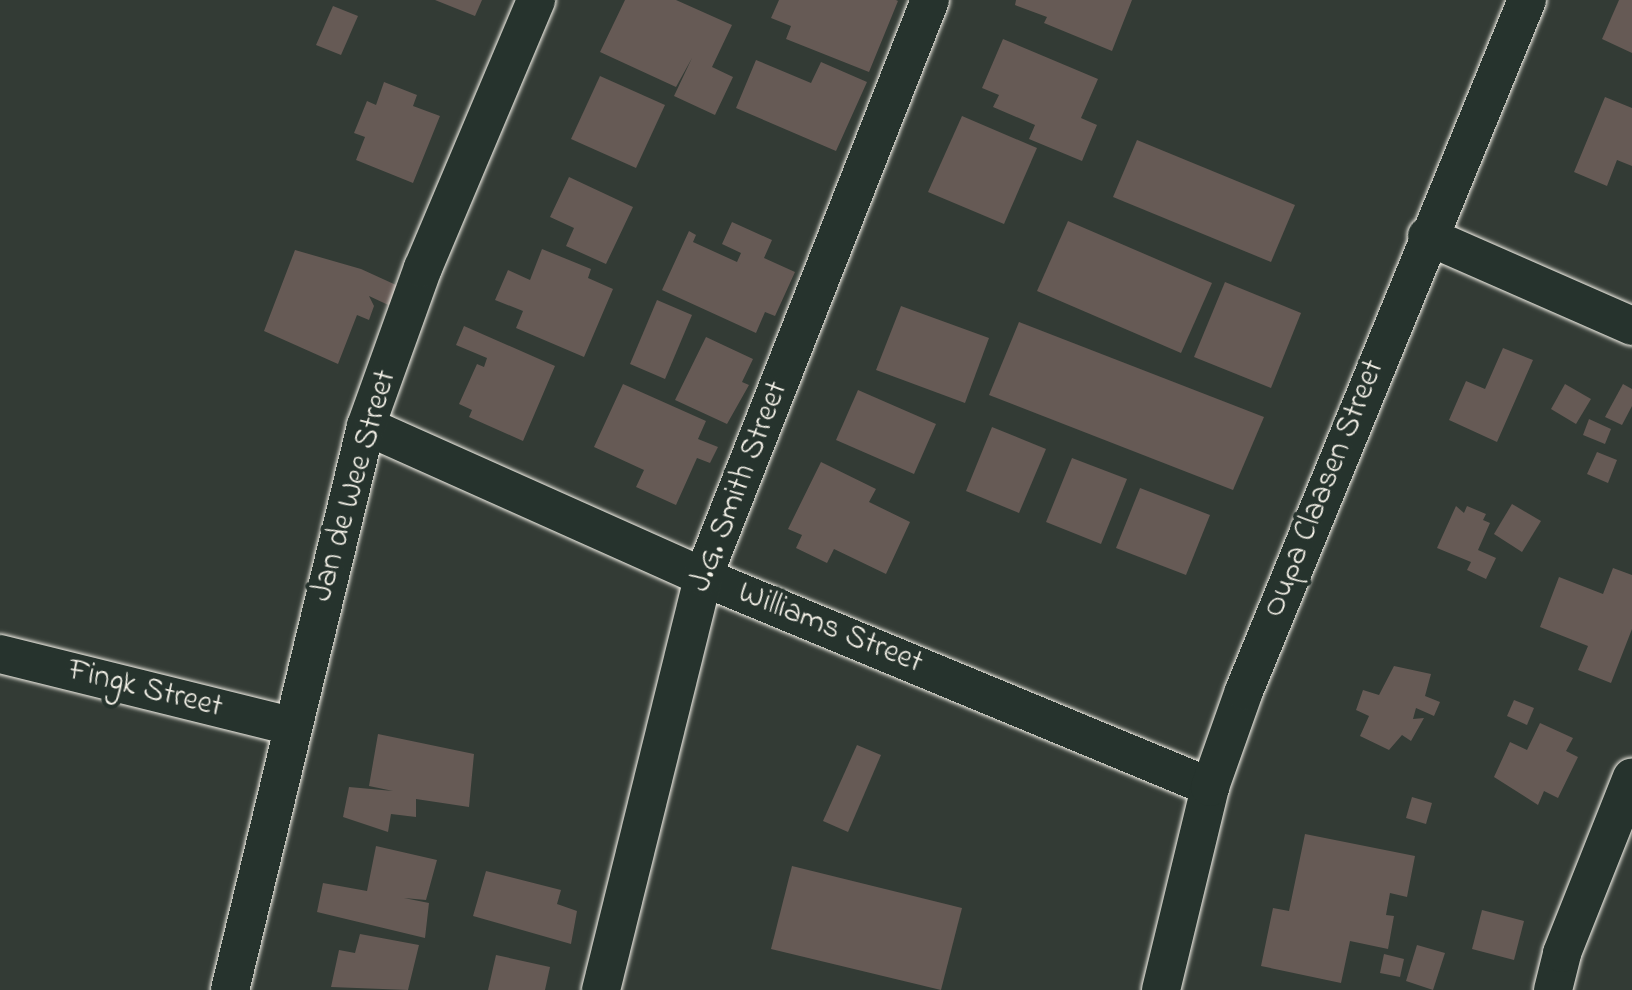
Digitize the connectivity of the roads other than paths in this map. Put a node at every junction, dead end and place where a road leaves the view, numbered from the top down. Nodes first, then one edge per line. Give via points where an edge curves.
1 (536, 0) edge
2 (930, 0) edge
3 (1527, 0) edge
4 (1427, 236) junction
5 (1632, 326) edge
6 (366, 426) junction
7 (703, 577) junction
8 (0, 654) edge
9 (291, 726) junction
10 (1632, 777) edge
11 (1210, 787) junction
12 (230, 990) edge
13 (601, 990) edge
14 (1161, 990) edge
15 (1553, 990) edge

1 - 6 street, Jan de Wee Street via 423,268
2 - 7 street, J.G. Smith Street
3 - 4 street, Oupa Claasen Street
4 - 5 street
4 - 11 street, Oupa Claasen Street
6 - 7 street, Williams Street
6 - 9 street, Jan de Wee Street
7 - 11 street, Williams Street
7 - 13 street, J.G. Smith Street
8 - 9 street, Fingk Street
9 - 12 street, Jan de Wee Street
10 - 15 street via 1562,953
11 - 14 street, Oupa Claasen Street

